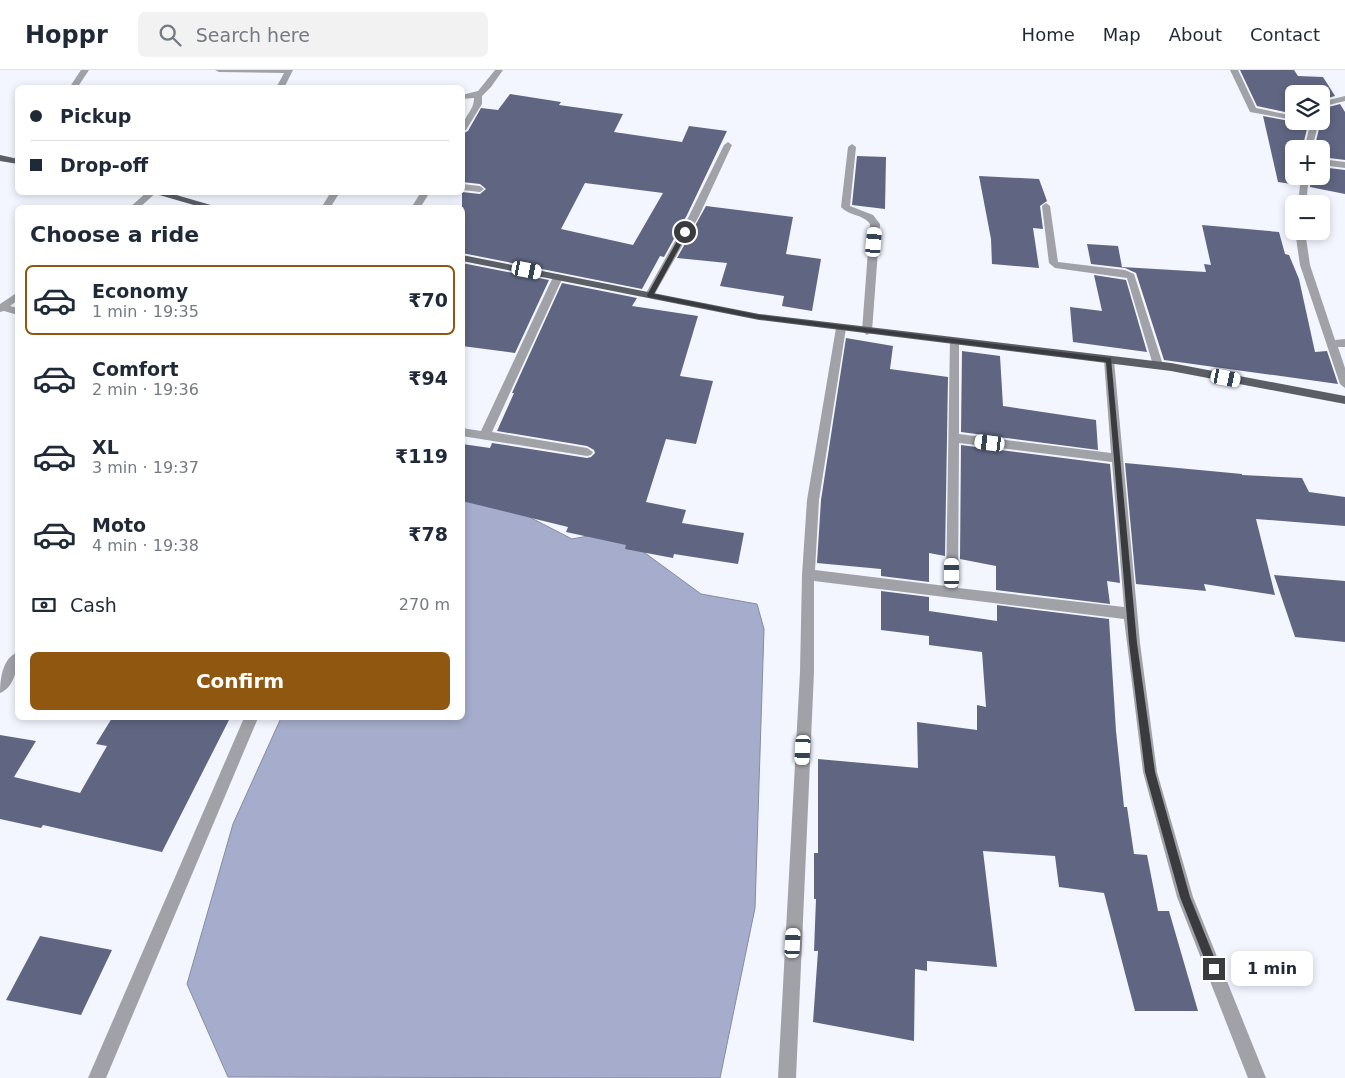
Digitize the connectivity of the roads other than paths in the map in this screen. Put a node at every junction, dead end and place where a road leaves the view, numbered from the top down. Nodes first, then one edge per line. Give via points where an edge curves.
1 (85, 70) edge
2 (219, 70) edge
3 (289, 70) edge
4 (499, 70) edge
5 (1234, 70) edge
6 (74, 85) edge
7 (282, 85) edge
8 (478, 96) junction
9 (465, 97) edge
10 (1345, 98) edge
11 (1330, 102) edge
12 (1285, 116) edge
13 (465, 125) edge
14 (728, 145) dead end
15 (852, 147) dead end
16 (0, 158) edge
17 (15, 161) edge
18 (1330, 163) edge
19 (1345, 165) edge
20 (465, 186) edge
21 (480, 189) dead end
22 (155, 195) edge
23 (166, 195) edge
24 (138, 205) edge
25 (205, 205) edge
26 (1046, 206) dead end
27 (1301, 240) edge
28 (465, 259) edge
29 (558, 277) junction
30 (650, 295) junction
31 (15, 297) edge
32 (1, 308) edge
33 (15, 311) edge
34 (840, 328) junction
35 (867, 331) junction
36 (954, 342) junction
37 (1345, 343) edge
38 (1331, 344) junction
39 (1109, 360) junction
40 (1158, 366) junction
41 (1345, 384) edge
42 (1345, 400) edge
43 (465, 432) edge
44 (485, 435) junction
45 (953, 438) junction
46 (587, 452) dead end
47 (1118, 458) junction
48 (808, 575) junction
49 (952, 592) junction
50 (1131, 614) junction
51 (15, 663) edge
52 (0, 687) edge
53 (250, 720) edge
54 (96, 1078) edge
55 (787, 1078) edge
56 (1256, 1078) edge

1 - 6 street
2 - 3 street
3 - 7 street
4 - 8 street
5 - 12 street via 1253,110
8 - 9 street
8 - 13 street via 478,104
10 - 11 street
14 - 30 street via 694,216
15 - 35 street via 844,207 870,216 876,224
16 - 17 main road
18 - 19 street
20 - 21 street
22 - 24 street
23 - 25 main road
26 - 40 street via 1052,261 1056,265 1131,276
27 - 38 street via 1305,265
28 - 29 main road
29 - 30 main road
29 - 44 street
30 - 34 main road via 759,317
31 - 32 street
32 - 33 street
34 - 35 main road
34 - 48 street via 814,500
35 - 36 main road
36 - 39 main road
36 - 45 street
37 - 38 street
38 - 41 street
39 - 40 main road
39 - 47 street
40 - 42 main road
43 - 44 street
44 - 46 street
45 - 47 street
45 - 49 street
47 - 50 street
48 - 49 street
48 - 55 street via 807,672
49 - 50 street
50 - 56 street via 1150,772 1185,897
51 - 52 street
53 - 54 street

